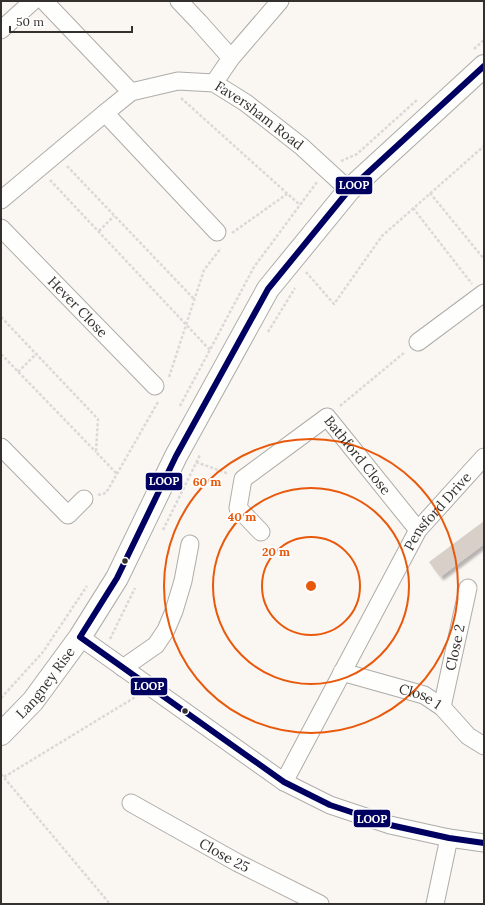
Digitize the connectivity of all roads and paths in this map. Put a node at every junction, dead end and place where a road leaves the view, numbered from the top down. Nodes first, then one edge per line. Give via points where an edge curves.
1 (33, 1) edge
2 (44, 1) edge
3 (179, 1) edge
4 (280, 1) edge
5 (1, 30) edge
6 (231, 58) junction
7 (484, 66) edge
8 (214, 82) junction
9 (165, 84) junction
10 (132, 92) junction
11 (105, 113) junction
12 (484, 146) edge
13 (55, 154) junction
14 (39, 168) junction
15 (350, 190) junction
16 (430, 193) junction
17 (287, 194) junction
18 (1, 200) edge
19 (300, 205) dead end
20 (413, 208) junction
21 (114, 216) junction
22 (1, 228) edge
23 (99, 232) junction
24 (223, 239) junction
25 (484, 259) edge
26 (302, 278) dead end
27 (298, 284) dead end
28 (483, 296) edge
29 (194, 299) junction
30 (1, 317) edge
31 (186, 324) junction
32 (265, 337) dead end
33 (418, 342) joint
34 (210, 350) dead end
35 (1, 354) edge
36 (36, 354) junction
37 (18, 372) junction
38 (161, 389) junction
39 (327, 417) junction
40 (1, 447) edge
41 (203, 449) dead end
42 (96, 452) junction
43 (484, 458) edge
44 (196, 462) junction
45 (117, 474) junction
46 (243, 479) junction
47 (84, 499) joint
48 (418, 530) junction
49 (261, 532) dead end
50 (162, 533) dead end
51 (190, 544) dead end
52 (138, 583) dead end
53 (468, 588) dead end
54 (80, 637) junction
55 (103, 653) junction
56 (123, 668) junction
57 (342, 672) junction
58 (152, 688) junction
59 (442, 707) junction
60 (1, 734) edge
61 (484, 746) edge
62 (1, 774) edge
63 (4, 777) junction
64 (284, 782) junction
65 (131, 803) dead end
66 (449, 838) junction
67 (484, 843) edge
68 (110, 904) edge
69 (320, 904) edge
70 (434, 904) edge

1 - 5 street
2 - 10 street
3 - 6 street
4 - 6 street
6 - 8 street
7 - 15 main road, Langney Rise
8 - 9 street, Faversham Road via 178,81
8 - 15 street, Faversham Road via 301,146
9 - 10 street, Faversham Road
9 - 17 path
10 - 11 street, Faversham Road
11 - 13 street, Faversham Road
11 - 24 street
12 - 16 path
13 - 14 street, Faversham Road
13 - 21 path
14 - 18 street, Faversham Road
14 - 23 path
15 - 54 main road, Langney Rise via 268,289 176,456 117,578
16 - 20 path
16 - 25 path
17 - 19 path
17 - 24 path
20 - 26 path via 382,236 334,304 306,271
20 - 28 path
21 - 23 path
21 - 29 path
22 - 38 street, Hever Close
23 - 31 path
24 - 29 path via 204,270
27 - 32 path
28 - 33 street
29 - 31 path
30 - 36 path
31 - 34 path
31 - 38 path
33 - 39 path
35 - 37 path
36 - 37 path
36 - 42 path via 98,419
37 - 42 path
38 - 45 path
39 - 46 street, Bathford Close
39 - 48 street, Bathford Close
40 - 47 street via 68,515
41 - 44 path
42 - 45 path
43 - 48 street, Pensford Drive
44 - 46 path
44 - 50 path
45 - 47 path via 106,493
46 - 49 street via 238,508
48 - 57 street, Pensford Drive
51 - 56 street via 183,581 166,630 156,645
52 - 55 path
53 - 59 street, Close 2
54 - 55 street
54 - 60 main road, Langney Rise via 33,702
55 - 56 street
56 - 58 street
57 - 59 street, Close 1 via 424,696
57 - 64 street, Pensford Drive
58 - 63 path
58 - 64 street
59 - 61 street, Close 1 via 468,736
62 - 63 path
63 - 68 path
64 - 66 street via 330,805 390,825
65 - 69 street, Close 25 via 238,863
66 - 67 street
66 - 70 street

